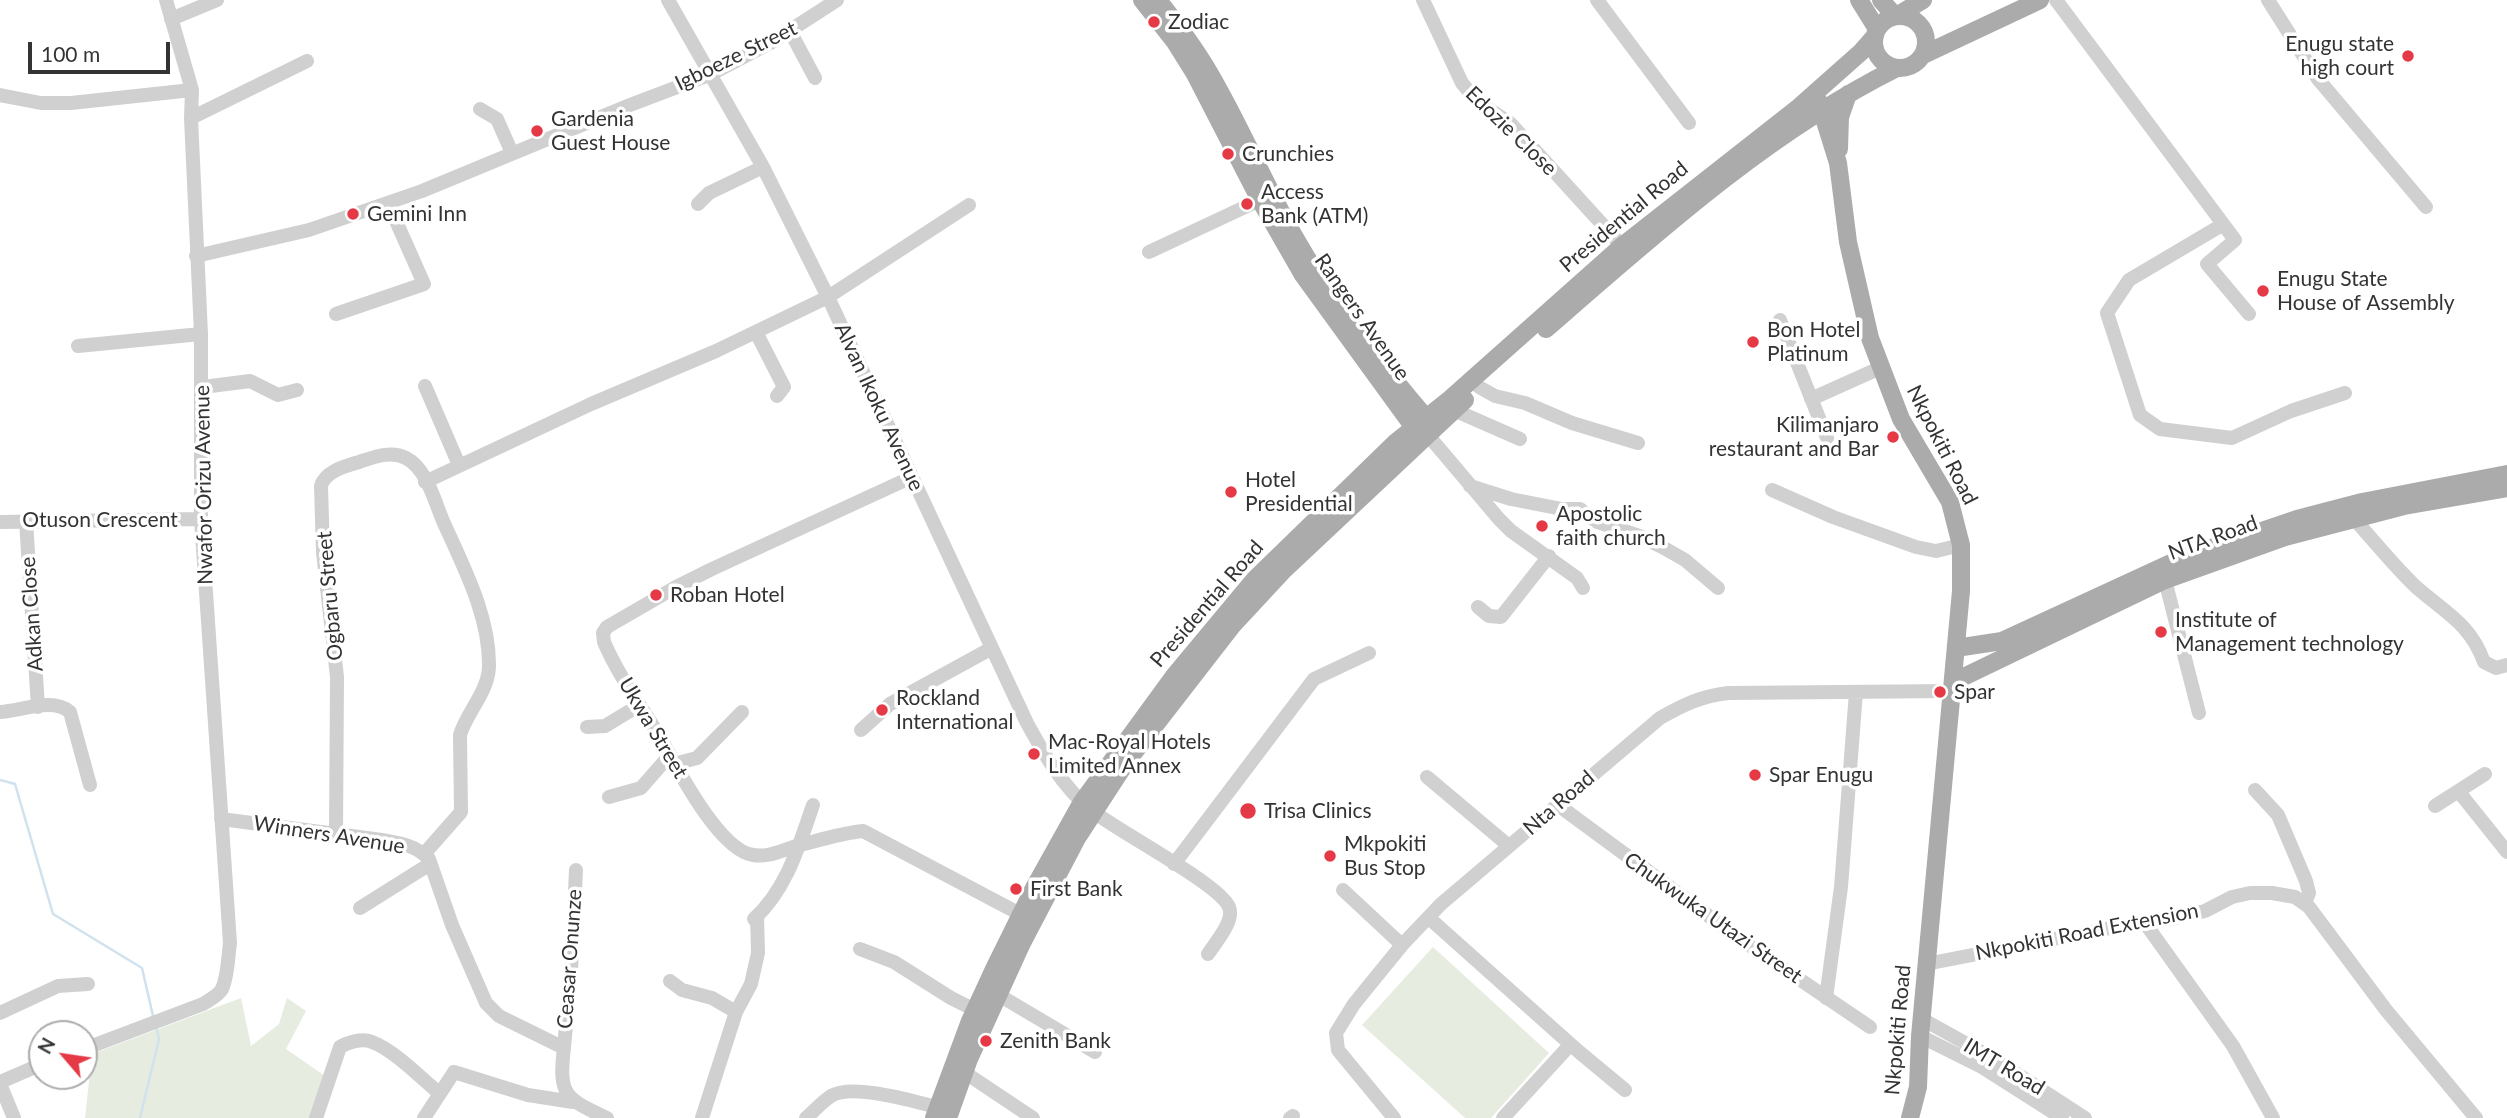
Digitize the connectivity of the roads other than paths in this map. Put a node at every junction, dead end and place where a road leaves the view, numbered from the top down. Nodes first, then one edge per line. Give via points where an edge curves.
1 (166, 0) edge
2 (216, 0) edge
3 (668, 0) edge
4 (836, 0) edge
5 (1142, 0) edge
6 (1158, 0) edge
7 (1423, 0) edge
8 (1597, 0) edge
9 (1860, 0) edge
10 (1881, 0) edge
11 (1923, 0) edge
12 (2040, 0) edge
13 (2056, 0) edge
14 (2268, 0) edge
15 (1896, 16) junction
16 (171, 19) junction
17 (790, 31) junction
18 (1876, 33) junction
19 (1923, 55) junction
20 (306, 61) dead end
21 (1897, 68) junction
22 (709, 75) junction
23 (815, 78) dead end
24 (192, 90) junction
25 (1848, 94) junction
26 (0, 95) edge
27 (1819, 101) junction
28 (480, 109) dead end
29 (191, 117) junction
30 (1689, 122) dead end
31 (1793, 131) junction
32 (1831, 143) junction
33 (512, 153) junction
34 (1838, 163) junction
35 (763, 167) junction
36 (1260, 200) junction
37 (388, 203) junction
38 (698, 204) dead end
39 (970, 205) dead end
40 (2426, 207) dead end
41 (2222, 225) junction
42 (1622, 246) junction
43 (1149, 252) dead end
44 (196, 256) junction
45 (828, 297) junction
46 (336, 314) dead end
47 (2249, 314) dead end
48 (1549, 318) junction
49 (1780, 320) dead end
50 (756, 332) junction
51 (201, 334) junction
52 (78, 346) dead end
53 (1880, 368) junction
54 (425, 386) dead end
55 (203, 387) junction
56 (1479, 387) junction
57 (297, 390) dead end
58 (2345, 393) dead end
59 (777, 396) dead end
60 (1811, 399) junction
61 (1403, 403) junction
62 (1452, 405) junction
63 (1425, 429) junction
64 (1827, 438) dead end
65 (1520, 439) dead end
66 (1396, 442) junction
67 (1638, 443) dead end
68 (459, 466) junction
69 (2507, 474) edge
70 (912, 477) junction
71 (425, 482) junction
72 (1471, 486) junction
73 (2507, 488) edge
74 (1772, 490) dead end
75 (201, 519) junction
76 (2356, 520) junction
77 (26, 521) junction
78 (0, 522) edge
79 (1961, 545) junction
80 (1549, 556) junction
81 (2165, 580) junction
82 (1580, 583) dead end
83 (1718, 589) dead end
84 (1478, 607) dead end
85 (992, 648) junction
86 (1956, 648) junction
87 (1369, 653) dead end
88 (2507, 665) edge
89 (1952, 687) junction
90 (1856, 692) junction
91 (638, 706) junction
92 (38, 707) junction
93 (0, 712) edge
94 (742, 712) dead end
95 (2199, 713) dead end
96 (587, 727) dead end
97 (861, 730) dead end
98 (671, 760) junction
99 (2485, 774) dead end
100 (1427, 776) dead end
101 (89, 785) dead end
102 (2255, 790) dead end
103 (2459, 792) junction
104 (609, 797) dead end
105 (813, 804) dead end
106 (1558, 805) junction
107 (2435, 806) dead end
108 (1087, 807) junction
109 (221, 819) junction
110 (336, 834) junction
111 (2504, 843) edge
112 (799, 845) junction
113 (1509, 846) junction
114 (427, 859) junction
115 (1174, 864) junction
116 (576, 870) dead end
117 (1343, 890) dead end
118 (2305, 903) junction
119 (360, 908) dead end
120 (1020, 915) junction
121 (1429, 918) junction
122 (2145, 923) junction
123 (1018, 935) junction
124 (1402, 945) junction
125 (860, 949) dead end
126 (1208, 954) dead end
127 (1926, 964) junction
128 (670, 981) dead end
129 (88, 984) dead end
130 (997, 994) junction
131 (1826, 998) junction
132 (975, 1010) junction
133 (736, 1012) junction
134 (0, 1013) edge
135 (1870, 1027) dead end
136 (1921, 1028) junction
137 (98, 1044) edge
138 (1570, 1045) junction
139 (564, 1048) junction
140 (1095, 1052) dead end
141 (28, 1070) edge
142 (964, 1072) junction
143 (0, 1083) edge
144 (951, 1090) junction
145 (1625, 1090) dead end
146 (439, 1093) junction
147 (573, 1102) junction
148 (940, 1114) edge
149 (14, 1118) edge
150 (316, 1118) edge
151 (424, 1118) edge
152 (607, 1118) edge
153 (702, 1118) edge
154 (806, 1118) edge
155 (1033, 1118) edge
156 (1394, 1118) edge
157 (1503, 1118) edge
158 (1910, 1118) edge
159 (2062, 1118) edge
160 (2085, 1118) edge
161 (2273, 1118) edge
162 (2476, 1118) edge

1 - 16 street, Nwafor Orizu Avenue
2 - 16 street
3 - 22 street, Alvan Ikoku Avenue
4 - 17 street, Igboeze Street
5 - 36 main road, Rangers Avenue via 1206,93
6 - 61 main road, Rangers Avenue via 1212,77 1310,264
7 - 42 street, Edozie Close via 1462,83 1478,102 1510,123
8 - 30 street
9 - 18 main road
10 - 15 main road
11 - 15 main road
12 - 19 main road
13 - 41 street
14 - 40 street via 2318,79
15 - 18 main road via 1884,21
15 - 19 main road via 1912,18 1923,27
16 - 24 street, Nwafor Orizu Avenue
17 - 22 street, Igboeze Street
17 - 23 street
18 - 21 main road via 1874,45 1882,60
18 - 27 main road, Presidential Road
19 - 21 main road via 1912,65
20 - 29 street
21 - 25 main road, Presidential Road
22 - 33 street, Igboeze Street
22 - 35 street, Alvan Ikoku Avenue
24 - 26 street via 71,103
24 - 29 street, Nwafor Orizu Avenue
25 - 27 main road, Presidential Road
25 - 34 main road via 1840,117
27 - 31 main road, Presidential Road
27 - 32 main road, Nkpokiti Road
27 - 42 main road, Presidential Road
28 - 33 street via 497,119
29 - 44 street, Nwafor Orizu Avenue
31 - 32 main road via 1815,130
31 - 48 main road, Presidential Road
32 - 34 main road, Nkpokiti Road
33 - 37 street, Igboeze Street
34 - 53 main road, Nkpokiti Road via 1850,255
35 - 38 street via 709,193
35 - 45 street, Alvan Ikoku Avenue
36 - 43 street
36 - 61 main road, Rangers Avenue via 1303,275
37 - 44 street, Igboeze Street via 309,230
37 - 46 street via 424,284
39 - 45 street
41 - 47 street via 2235,240 2207,264
41 - 58 street via 2129,280 2107,313 2140,415 2160,429 2232,438
42 - 48 main road, Presidential Road
44 - 51 street, Nwafor Orizu Avenue
45 - 50 street
45 - 70 street, Alvan Ikoku Avenue
48 - 56 main road, Presidential Road
48 - 62 main road, Presidential Road
49 - 60 street
50 - 59 street via 783,387
50 - 68 street
51 - 52 street
51 - 55 street, Nwafor Orizu Avenue
53 - 60 street
53 - 79 main road, Nkpokiti Road via 1900,419 1950,502
54 - 68 street
55 - 57 street via 250,381 278,395
55 - 75 street, Nwafor Orizu Avenue
56 - 62 main road, Presidential Road
56 - 67 street
60 - 64 street
61 - 62 main road
61 - 63 main road
61 - 66 main road via 1404,424
62 - 63 main road, Presidential Road
62 - 65 street
63 - 66 main road, Presidential Road
63 - 72 street
63 - 108 main road, Presidential Road via 1232,626
66 - 108 main road, Presidential Road via 1254,580 1174,676
68 - 71 street
69 - 86 main road, NTA Road via 2297,519 2182,558 2002,641
70 - 85 street, Alvan Ikoku Avenue
70 - 91 street, Ukwa Street via 712,569 607,627 604,642
71 - 110 street, Ogbaru Street via 413,463 390,454 330,473 322,481 323,552 337,677
71 - 114 street, Ogbaru Street via 478,607 488,643 489,671 460,735 461,812
72 - 80 street via 1511,531
72 - 83 street via 1511,499 1580,509 1595,521 1642,537 1685,560
73 - 76 main road, NTA Road via 2404,506
74 - 79 street via 1916,547 1936,551
75 - 77 street, Otuson Crescent
75 - 109 street, Nwafor Orizu Avenue
76 - 81 main road, NTA Road via 2285,537
76 - 88 street via 2416,586 2453,614 2477,643 2484,662 2496,668
77 - 78 street, Otuson Crescent
77 - 92 street, Adkan Close
79 - 86 main road, Nkpokiti Road
80 - 82 street
80 - 84 street via 1501,617 1489,616
81 - 89 main road, NTA Road
81 - 95 street
85 - 97 street via 919,686
85 - 108 street, Alvan Ikoku Avenue via 1041,747 1061,779
86 - 89 main road, Nkpokiti Road
87 - 115 street via 1314,679
89 - 90 street, Nta Road
89 - 127 main road, Nkpokiti Road
90 - 106 street, Nta Road via 1707,695 1690,701 1660,718
90 - 131 street via 1841,887
91 - 96 street via 605,726
91 - 98 street, Ukwa Street
92 - 93 street
92 - 101 street via 57,704 70,712
94 - 98 street via 696,758
98 - 104 street via 640,788
98 - 112 street, Ukwa Street via 707,817 741,850 764,856
99 - 103 street
100 - 113 street
102 - 118 street via 2278,816 2306,881 2309,893
103 - 107 street
103 - 111 street
105 - 112 street
106 - 113 street, Nta Road
106 - 131 street, Chukwuka Utazi Street
108 - 115 street, Alvan Ikoku Avenue
108 - 120 main road, Presidential Road
108 - 123 main road, Presidential Road
109 - 110 street, Winners Avenue
109 - 137 street, Nwafor Orizu Avenue via 230,943 222,989 203,1004
110 - 114 street, Winners Avenue via 404,845
112 - 120 street, Ukwa Street via 863,831
112 - 133 street via 779,888 756,917 758,953 751,984
113 - 121 street, Nta Road
114 - 119 street, Ogbaru Street
114 - 139 street, Winners Avenue via 486,1003 499,1016
115 - 126 street, Alvan Ikoku Avenue via 1221,897 1231,910
116 - 139 street, Ceasar Onunze
117 - 124 street
118 - 122 street, Nkpokiti Road Extension via 2295,897 2250,893 2202,912
118 - 162 street
120 - 123 main road, Presidential Road
121 - 124 street, Nta Road
121 - 138 street
122 - 127 street, Nkpokiti Road Extension
122 - 161 street via 2233,1046
123 - 130 main road, Presidential Road
123 - 132 main road, Presidential Road
124 - 156 street, Nta Road via 1354,1004 1335,1042
125 - 132 street via 894,962
127 - 136 main road, Nkpokiti Road
128 - 133 street
129 - 134 street via 58,986
130 - 140 street
130 - 142 main road, Presidential Road
131 - 135 street, Chukwuka Utazi Street
132 - 144 main road, Presidential Road
133 - 153 street
136 - 158 main road, Nkpokiti Road via 1918,1087
136 - 159 street, IMT Road
136 - 160 street, IMT Road via 1996,1060
138 - 145 street
138 - 157 street
139 - 147 street via 562,1077
141 - 143 street
142 - 144 main road, Presidential Road
142 - 155 street
143 - 149 street
144 - 148 main road, Presidential Road
146 - 147 street via 454,1072 528,1095
146 - 150 street via 372,1042 347,1043 340,1047
146 - 151 street
147 - 152 street
148 - 154 street via 869,1092 849,1091 832,1095

